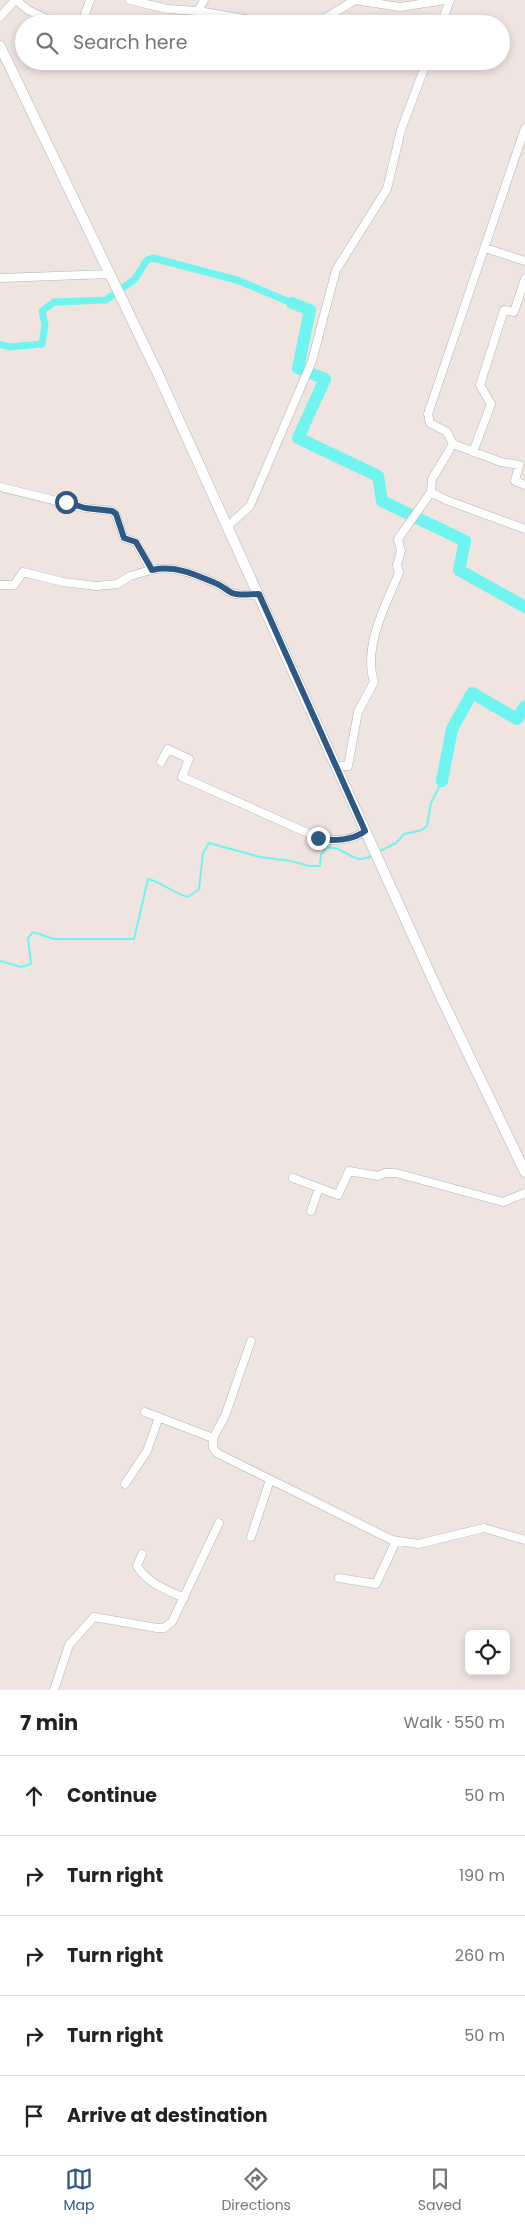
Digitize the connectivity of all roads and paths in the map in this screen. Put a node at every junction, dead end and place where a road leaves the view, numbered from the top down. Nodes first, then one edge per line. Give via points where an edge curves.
1 (15, 0) edge
2 (90, 0) edge
3 (130, 0) edge
4 (204, 0) edge
5 (445, 0) edge
6 (450, 0) edge
7 (198, 11) junction
8 (39, 15) edge
9 (85, 15) edge
10 (222, 15) edge
11 (331, 15) edge
12 (444, 15) edge
13 (0, 17) edge
14 (0, 46) edge
15 (423, 70) edge
16 (525, 128) edge
17 (485, 248) junction
18 (525, 261) edge
19 (110, 274) junction
20 (0, 278) edge
21 (525, 279) edge
22 (453, 444) junction
23 (473, 452) junction
24 (525, 485) edge
25 (0, 487) edge
26 (431, 492) junction
27 (228, 526) junction
28 (525, 529) edge
29 (152, 570) junction
30 (0, 585) edge
31 (259, 594) junction
32 (160, 762) dead end
33 (336, 766) junction
34 (365, 831) junction
35 (525, 1172) edge
36 (293, 1178) dead end
37 (319, 1188) junction
38 (525, 1193) edge
39 (311, 1211) dead end
40 (252, 1341) dead end
41 (145, 1412) dead end
42 (159, 1417) junction
43 (213, 1438) junction
44 (270, 1480) junction
45 (125, 1484) dead end
46 (219, 1523) dead end
47 (251, 1537) dead end
48 (525, 1540) edge
49 (396, 1541) junction
50 (142, 1554) dead end
51 (339, 1578) dead end
52 (184, 1598) junction
53 (54, 1690) edge

1 - 8 street
1 - 13 street
2 - 9 street
3 - 7 street via 167,9
4 - 7 street
5 - 11 street via 400,7 355,0
6 - 12 street
7 - 10 street
14 - 19 street
15 - 27 street via 400,130 387,189 336,270 312,361 250,506
16 - 17 street
17 - 18 street
17 - 22 street via 427,419 447,432
19 - 20 street
19 - 27 street
21 - 23 street via 514,312 504,310 484,369 480,385 491,404
22 - 23 street
22 - 26 street via 432,479
23 - 24 street via 519,465 515,481
25 - 29 street via 85,508 112,511 124,538 136,542
26 - 28 street
26 - 33 street via 398,539 401,551 398,573 373,645 371,674 374,682 358,712 348,766
27 - 31 street
29 - 30 street via 130,576 117,584 96,586 23,572 14,585
29 - 31 street via 185,570 233,594
31 - 33 street
32 - 34 street via 168,749 189,759 182,777 324,840 360,836
33 - 34 street
34 - 35 street
36 - 37 street
37 - 38 street via 338,1195 349,1171 378,1176 396,1173 503,1202
37 - 39 street
40 - 43 street via 225,1416
41 - 42 street
42 - 43 street
42 - 45 street via 147,1450
43 - 44 street via 213,1448 217,1453
44 - 47 street
44 - 49 street
46 - 52 street
48 - 49 street via 484,1528 418,1544
49 - 51 street via 376,1584
50 - 52 street via 137,1566 141,1572 159,1586
52 - 53 street via 172,1622 164,1628 94,1617 69,1645

